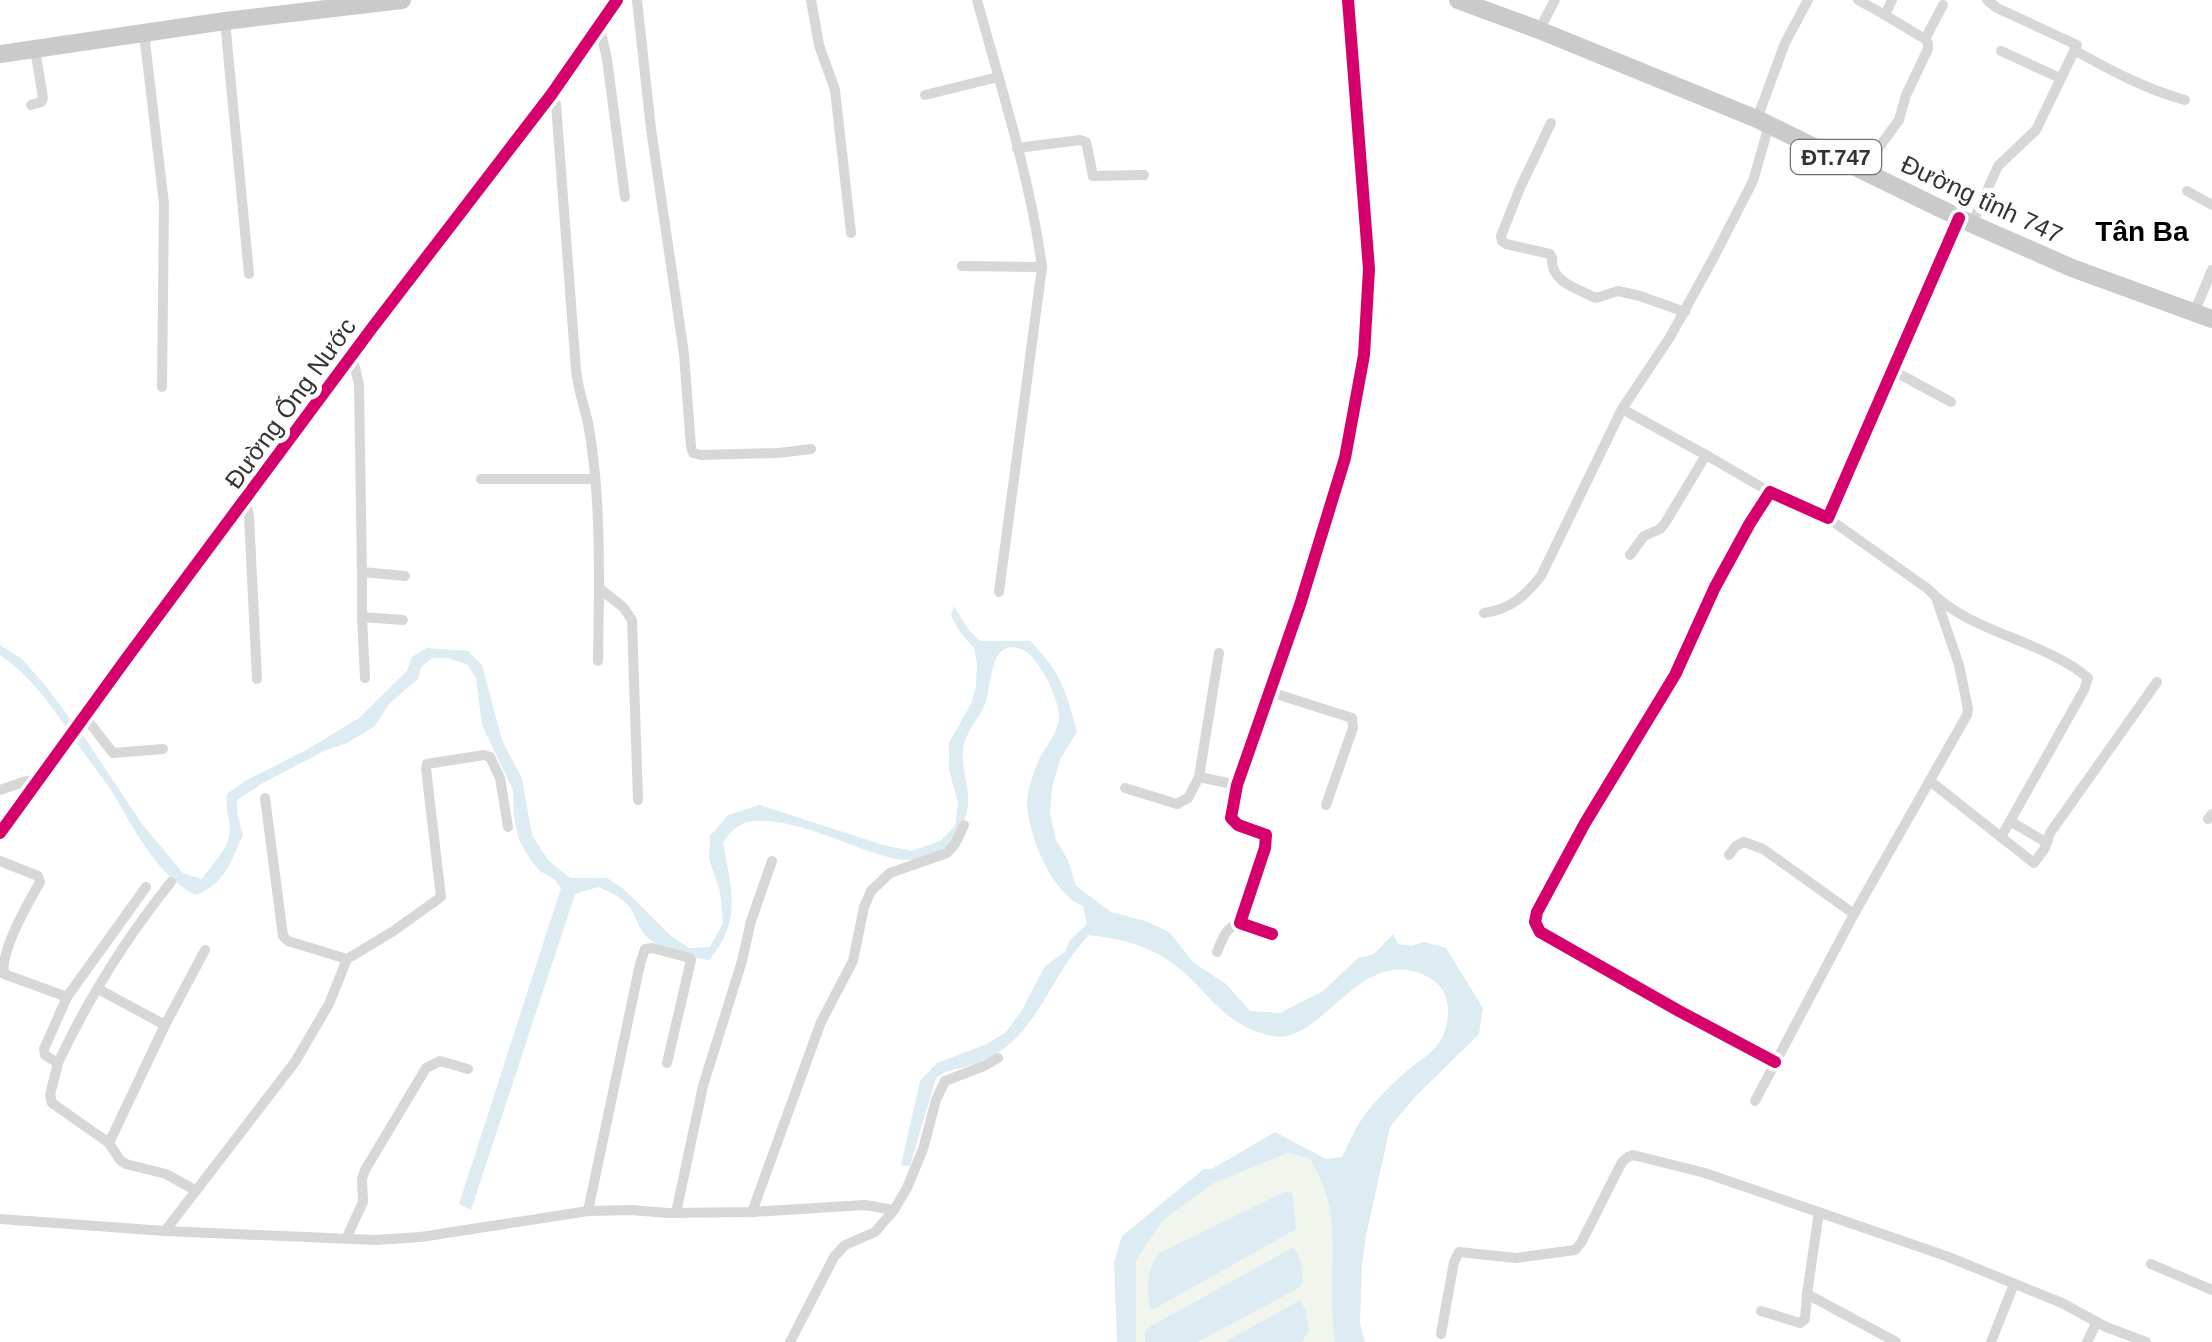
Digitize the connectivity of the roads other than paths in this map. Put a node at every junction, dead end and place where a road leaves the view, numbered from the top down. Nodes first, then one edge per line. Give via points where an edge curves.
1 (402, 0) edge
2 (617, 0) edge
3 (636, 0) edge
4 (811, 0) edge
5 (977, 0) edge
6 (1348, 0) edge
7 (1458, 0) edge
8 (1555, 0) edge
9 (1808, 0) edge
10 (1858, 0) edge
11 (1892, 0) edge
12 (1986, 0) edge
13 (355, 3) edge
14 (2000, 4) edge
15 (1943, 5) dead end
16 (300, 6) edge
17 (256, 9) edge
18 (1885, 15) junction
19 (225, 21) junction
20 (600, 28) junction
21 (1539, 30) junction
22 (144, 33) junction
23 (1925, 39) junction
24 (35, 49) junction
25 (2074, 50) junction
26 (2001, 51) dead end
27 (0, 54) edge
28 (998, 77) junction
29 (2060, 78) junction
30 (551, 94) junction
31 (925, 94) dead end
32 (2185, 100) dead end
33 (32, 104) dead end
34 (1763, 122) junction
35 (1551, 123) dead end
36 (1017, 148) junction
37 (1863, 169) junction
38 (1144, 175) dead end
39 (2187, 191) dead end
40 (624, 197) dead end
41 (2212, 205) edge
42 (1966, 221) junction
43 (851, 233) dead end
44 (962, 266) dead end
45 (1042, 268) junction
46 (2212, 270) edge
47 (249, 274) dead end
48 (1684, 312) junction
49 (2203, 316) edge
50 (352, 355) junction
51 (1892, 370) junction
52 (162, 388) dead end
53 (1951, 402) dead end
54 (1622, 409) junction
55 (811, 449) dead end
56 (1706, 455) junction
57 (481, 479) dead end
58 (594, 479) junction
59 (1770, 492) junction
60 (246, 500) junction
61 (1828, 518) junction
62 (1630, 555) dead end
63 (362, 572) junction
64 (404, 576) dead end
65 (599, 588) junction
66 (999, 592) dead end
67 (1936, 598) junction
68 (1484, 613) dead end
69 (362, 618) junction
70 (403, 620) dead end
71 (1219, 653) dead end
72 (598, 661) dead end
73 (364, 678) dead end
74 (258, 679) dead end
75 (2157, 682) dead end
76 (1270, 692) junction
77 (82, 722) junction
78 (163, 749) dead end
79 (1199, 777) junction
80 (39, 779) junction
81 (1930, 782) junction
82 (1237, 785) junction
83 (1125, 788) dead end
84 (0, 790) edge
85 (264, 798) dead end
86 (638, 800) dead end
87 (1326, 805) dead end
88 (2010, 821) junction
89 (964, 825) dead end
90 (508, 827) dead end
91 (0, 833) edge
92 (2001, 838) junction
93 (2046, 845) junction
94 (1730, 855) dead end
95 (772, 861) dead end
96 (0, 862) edge
97 (171, 882) dead end
98 (146, 887) dead end
99 (1854, 914) junction
100 (1240, 924) junction
101 (1272, 934) dead end
102 (205, 950) dead end
103 (1217, 952) dead end
104 (348, 959) junction
105 (98, 989) junction
106 (66, 998) junction
107 (165, 1025) junction
108 (998, 1058) dead end
109 (668, 1062) dead end
110 (1775, 1062) junction
111 (58, 1063) junction
112 (468, 1069) dead end
113 (1755, 1101) dead end
114 (109, 1143) junction
115 (195, 1190) junction
116 (588, 1210) junction
117 (894, 1210) junction
118 (752, 1212) junction
119 (1819, 1212) junction
120 (676, 1213) junction
121 (0, 1219) edge
122 (165, 1231) junction
123 (348, 1237) junction
124 (2151, 1264) dead end
125 (2014, 1284) junction
126 (2212, 1290) edge
127 (1806, 1294) junction
128 (1761, 1311) dead end
129 (2097, 1322) junction
130 (1441, 1334) dead end
131 (790, 1342) edge
132 (1896, 1342) edge
133 (1990, 1342) edge
134 (2088, 1342) edge
135 (2146, 1342) edge

1 - 13 main road
2 - 20 street, Đường Ống Nước
3 - 55 street via 691,448 700,456
4 - 43 street via 835,90
5 - 28 street
6 - 76 street via 1368,269 1364,354 1344,458
7 - 21 main road, Đường tỉnh 747 / ĐT.747
8 - 21 street
9 - 34 street via 1785,43
10 - 18 street
11 - 18 street
12 - 14 street
13 - 16 main road
14 - 25 street via 2077,45
15 - 23 street
16 - 17 main road
17 - 19 main road
18 - 23 street
19 - 22 main road
19 - 47 street
20 - 30 street, Đường Ống Nước
20 - 40 street
21 - 34 main road, Đường tỉnh 747 / ĐT.747
22 - 24 main road
22 - 52 street via 164,204
23 - 37 street via 1928,49 1899,120
24 - 27 main road
24 - 33 street via 42,98
25 - 29 street
25 - 32 street
26 - 29 street
28 - 31 street
28 - 36 street
29 - 42 street via 2036,130 1998,166
30 - 50 street, Đường Ống Nước
30 - 58 street via 578,392
34 - 37 main road, Đường tỉnh 747 / ĐT.747
34 - 48 street via 1752,180
35 - 48 street via 1502,241 1550,254 1558,278 1596,298 1618,291
36 - 38 street via 1080,140 1094,176
36 - 45 street
37 - 42 main road, Đường tỉnh 747 / ĐT.747
39 - 41 street
42 - 49 main road, Đường tỉnh 747 / ĐT.747
42 - 51 street
44 - 45 street
45 - 66 street
46 - 49 street
48 - 54 street
50 - 60 street, Đường Ống Nước
50 - 63 street
51 - 53 street
51 - 61 street
54 - 56 street
54 - 68 street via 1540,576 1513,605
56 - 59 street
56 - 62 street via 1665,524
57 - 58 street
58 - 65 street
59 - 61 street
59 - 110 street via 1535,922 1540,932
60 - 74 street
60 - 77 street, Đường Ống Nước
61 - 67 street
63 - 64 street
63 - 69 street
65 - 72 street
65 - 86 street via 632,620
67 - 81 street via 1968,709
67 - 88 street via 2088,678
69 - 70 street
69 - 73 street
71 - 79 street
75 - 93 street
76 - 82 street
76 - 87 street via 1352,718
77 - 78 street via 113,753
77 - 80 street, Đường Ống Nước
79 - 82 street
79 - 83 street via 1177,804
80 - 84 street
80 - 91 street, Đường Ống Nước
81 - 92 street
81 - 99 street
82 - 100 street via 1233,822 1267,839
85 - 104 street via 283,936
88 - 92 street
88 - 93 street
89 - 118 street via 947,853 890,873 871,891 854,961 821,1022
90 - 104 street via 490,758 427,764 441,897
92 - 93 street via 2034,862
94 - 99 street via 1744,842 1763,849
95 - 120 street via 702,1086
96 - 106 street via 40,882 1,968
97 - 105 street
98 - 106 street
99 - 110 street
100 - 101 street
100 - 103 street via 1224,933
102 - 107 street
104 - 115 street via 295,1062
105 - 107 street
105 - 111 street
106 - 111 street via 44,1049
107 - 114 street
108 - 117 street via 945,1081
109 - 116 street via 691,960 645,949
110 - 113 street
111 - 114 street via 52,1103
112 - 123 street via 440,1061 426,1068 365,1170 363,1202
114 - 115 street via 126,1164
115 - 122 street
116 - 120 street
116 - 123 street via 420,1236
117 - 118 street via 864,1205
117 - 131 street via 875,1232 844,1245 834,1257
118 - 120 street
119 - 125 street
119 - 127 street
119 - 130 street via 1706,1173 1628,1157 1575,1250 1516,1258 1459,1252
121 - 122 street
122 - 123 street
124 - 126 street
125 - 129 street
125 - 133 street
127 - 128 street via 1806,1319 1800,1323
127 - 132 street
129 - 134 street
129 - 135 street

